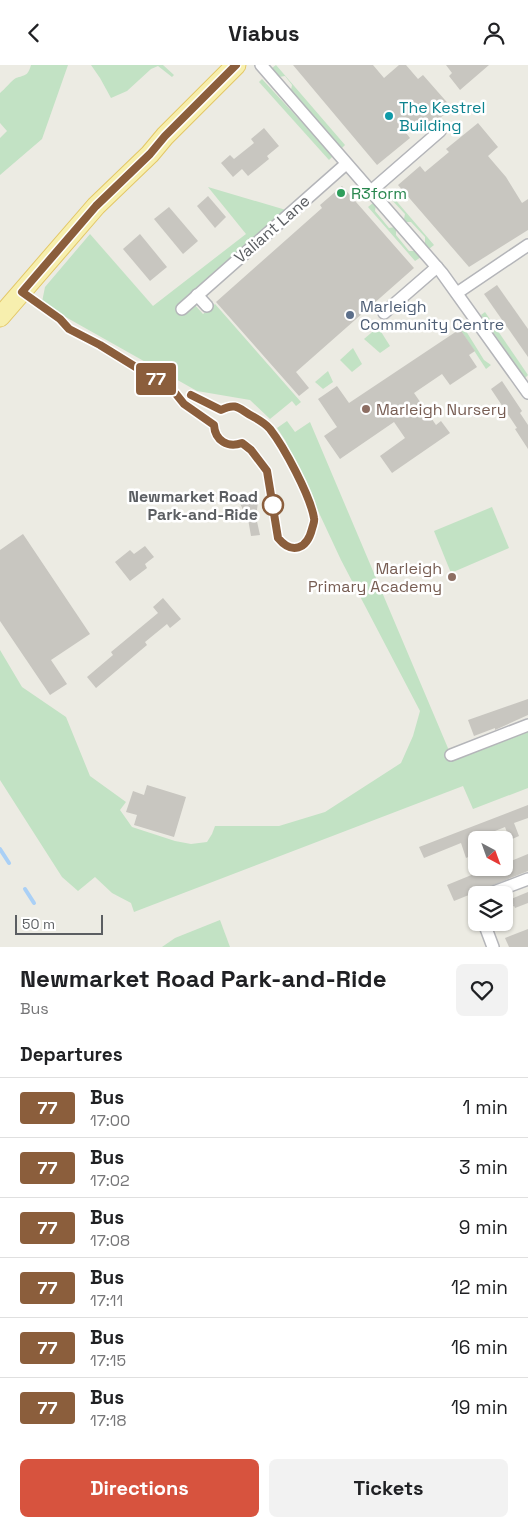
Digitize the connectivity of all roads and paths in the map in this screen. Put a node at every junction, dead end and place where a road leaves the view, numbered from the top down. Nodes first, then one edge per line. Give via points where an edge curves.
1 (236, 65) edge
2 (260, 65) edge
3 (440, 131) dead end
4 (346, 164) junction
5 (370, 191) junction
6 (528, 245) edge
7 (437, 267) junction
8 (457, 293) junction
9 (197, 295) junction
10 (207, 306) dead end
11 (182, 309) dead end
12 (384, 313) dead end
13 (0, 317) edge
14 (528, 393) edge
15 (528, 725) edge
16 (451, 755) dead end
17 (528, 879) edge
18 (510, 886) edge
19 (487, 931) edge
20 (493, 947) edge

1 - 13 main road via 96,206
2 - 4 street
3 - 5 street
4 - 5 street
4 - 9 street, Valiant Lane
5 - 7 street
6 - 8 street
7 - 8 street
7 - 12 street
8 - 14 street
9 - 10 street
9 - 11 street, Valiant Lane
15 - 16 street
17 - 18 street
19 - 20 street

